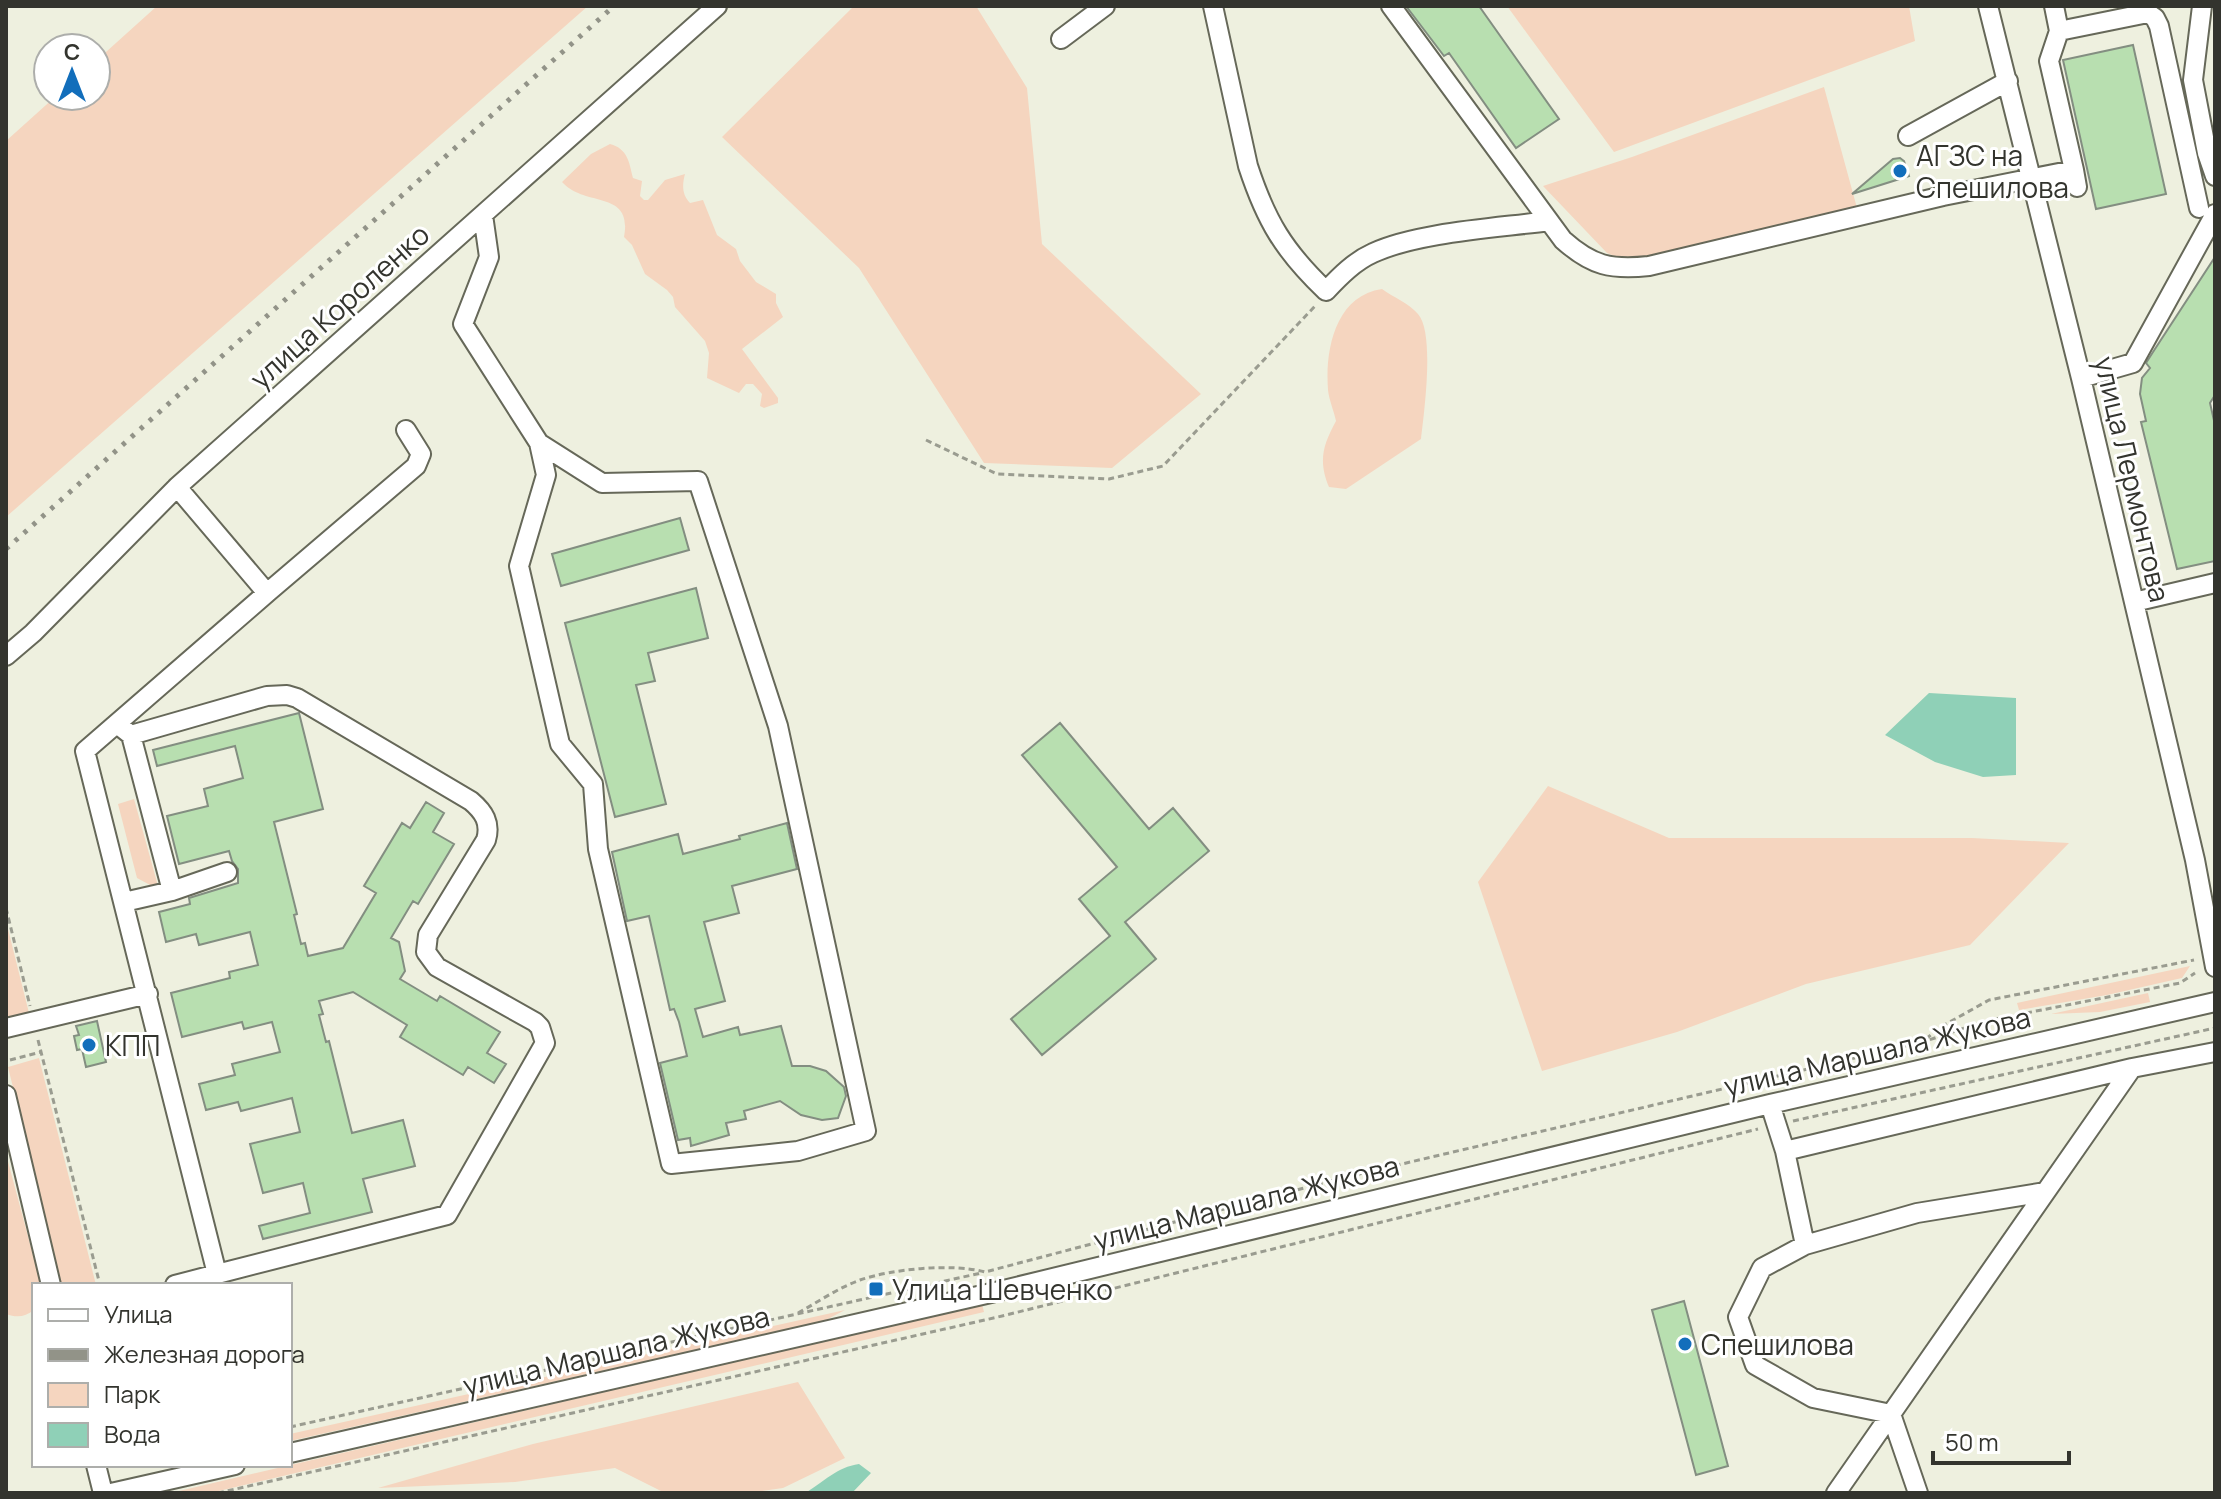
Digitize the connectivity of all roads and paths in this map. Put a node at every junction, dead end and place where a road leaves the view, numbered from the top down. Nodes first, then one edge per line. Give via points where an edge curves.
1 (717, 6) edge
2 (1105, 6) edge
3 (1213, 6) edge
4 (1391, 6) edge
5 (1988, 6) edge
6 (2054, 6) edge
7 (2202, 6) edge
8 (2059, 31) junction
9 (1061, 39) dead end
10 (2008, 81) junction
11 (1908, 136) dead end
12 (2215, 176) edge
13 (2029, 180) junction
14 (2207, 211) edge
15 (483, 215) junction
16 (1549, 221) junction
17 (1326, 291) junction
18 (2081, 378) junction
19 (406, 430) dead end
20 (926, 440) dead end
21 (539, 443) junction
22 (177, 487) junction
23 (2215, 583) edge
24 (267, 593) junction
25 (2134, 602) junction
26 (6, 656) edge
27 (124, 730) junction
28 (227, 872) dead end
29 (172, 891) junction
30 (124, 902) junction
31 (6, 908) edge
32 (2189, 961) dead end
33 (2215, 967) edge
34 (2195, 973) dead end
35 (148, 994) junction
36 (2215, 1002) edge
37 (34, 1021) junction
38 (6, 1028) edge
39 (2215, 1028) edge
40 (2164, 1032) dead end
41 (2166, 1038) junction
42 (1923, 1042) junction
43 (41, 1052) junction
44 (2215, 1052) edge
45 (10, 1060) dead end
46 (2132, 1068) junction
47 (6, 1095) edge
48 (1770, 1104) junction
49 (1791, 1122) dead end
50 (1758, 1129) dead end
51 (1785, 1151) junction
52 (2045, 1192) junction
53 (1805, 1245) junction
54 (217, 1274) junction
55 (986, 1274) junction
56 (51, 1283) edge
57 (99, 1283) edge
58 (183, 1283) edge
59 (798, 1313) junction
60 (1891, 1414) junction
61 (292, 1427) edge
62 (292, 1453) edge
63 (96, 1467) edge
64 (226, 1467) edge
65 (103, 1493) edge
66 (111, 1493) edge
67 (218, 1493) edge
68 (1837, 1493) edge
69 (1918, 1493) edge

1 - 15 street, улица Короленко
2 - 9 street
3 - 17 street via 1256,191 1278,237
4 - 16 street
5 - 10 street, улица Лермонтова
6 - 8 street
7 - 12 street via 2193,80
8 - 13 street via 2049,61 2075,178
8 - 14 street via 2148,13 2155,18
10 - 11 street
10 - 13 street, улица Лермонтова
13 - 16 street via 1618,269 1578,253
13 - 18 street, улица Лермонтова
14 - 18 street via 2133,363
15 - 21 street via 489,257 463,324
15 - 22 street, улица Короленко
16 - 17 street via 1388,247 1352,266
17 - 20 path via 1313,311 1163,466 1109,479 997,474
18 - 25 street, улица Лермонтова
19 - 24 street via 421,454 416,466
21 - 21 street via 546,475 519,566 560,744 593,784 598,849 671,1164 798,1151 866,1131 778,726 698,481 602,483
22 - 24 street
22 - 26 street, улица Короленко
23 - 25 street
24 - 27 street
25 - 33 street, улица Лермонтова
27 - 29 street
27 - 30 street via 85,751
27 - 54 street via 287,695 471,801 483,814 488,831 428,935 426,952 437,967 535,1022 544,1035 543,1050 447,1215
28 - 29 street
29 - 30 street
30 - 35 street
31 - 37 path
32 - 42 path via 1989,1000
34 - 42 path via 2180,983 1985,1021
35 - 37 street
35 - 54 street
36 - 48 street, улица Маршала Жукова
37 - 38 street
37 - 43 path
39 - 41 path
40 - 41 path
41 - 49 path
42 - 55 path via 1342,1178
43 - 45 path
43 - 57 path
44 - 46 street
46 - 51 street
46 - 52 street
47 - 56 street
48 - 51 street
48 - 62 street, улица Маршала Жукова via 991,1293
50 - 67 path via 1043,1306
51 - 53 street
52 - 53 street via 1917,1213
52 - 60 street
53 - 60 street via 1762,1268 1738,1317 1755,1365 1813,1398
54 - 58 street
55 - 59 path
55 - 59 path via 971,1268 903,1271 860,1280
59 - 61 path
60 - 68 street
60 - 69 street
63 - 65 street
64 - 66 street

